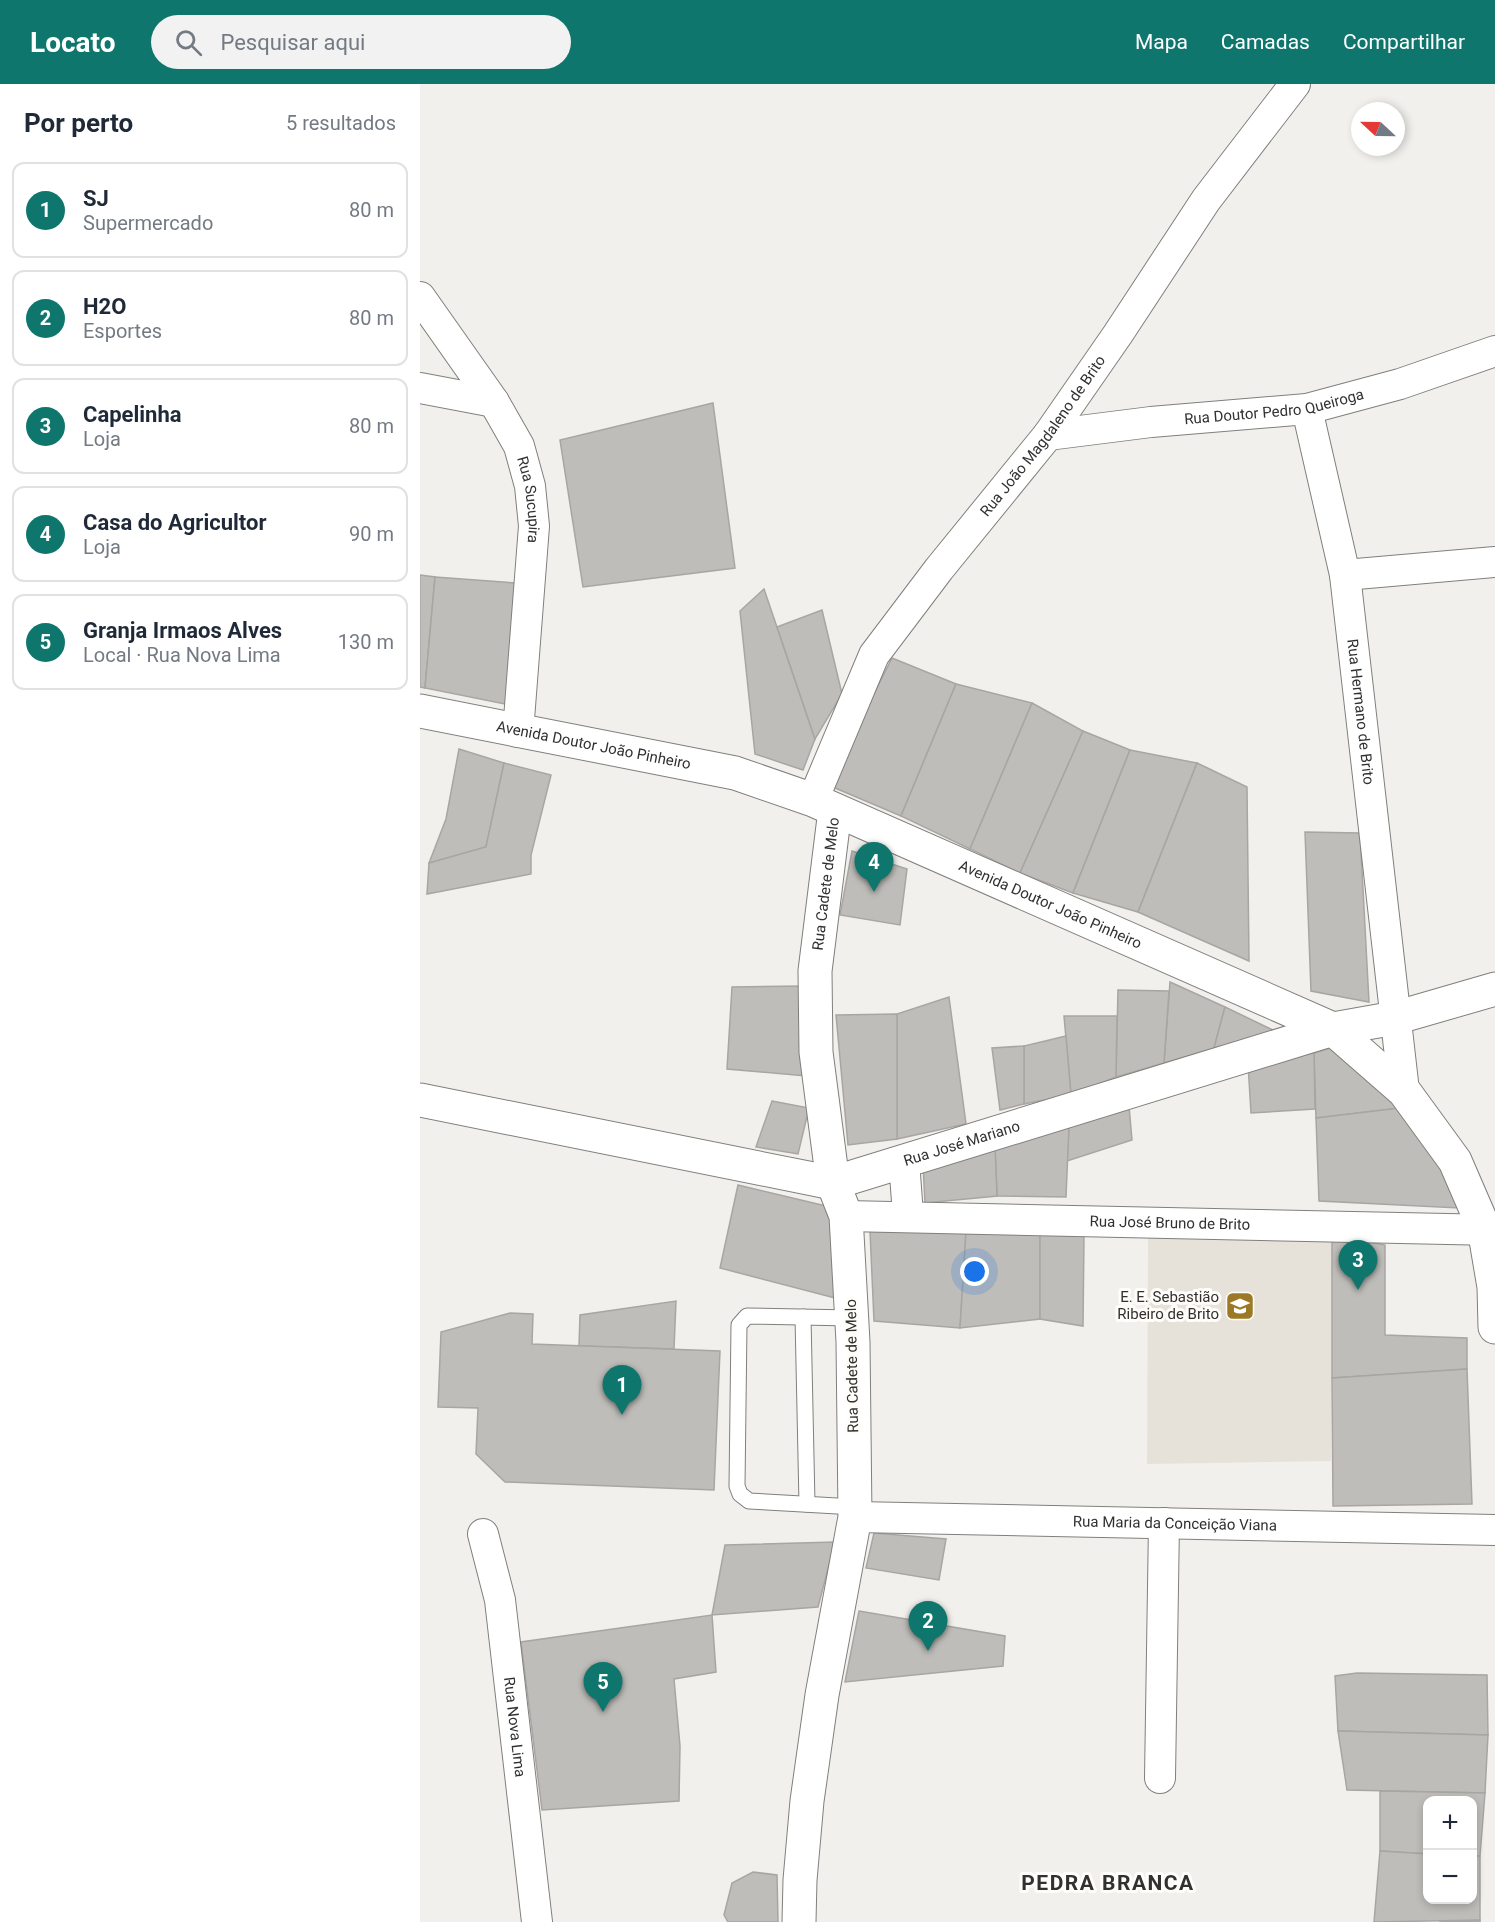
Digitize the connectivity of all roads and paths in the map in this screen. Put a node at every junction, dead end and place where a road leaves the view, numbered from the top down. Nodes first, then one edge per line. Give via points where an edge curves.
1 (1295, 84) edge
2 (420, 297) edge
3 (1495, 351) edge
4 (420, 388) edge
5 (494, 402) junction
6 (1307, 409) junction
7 (1048, 435) junction
8 (1495, 562) edge
9 (1345, 575) junction
10 (420, 711) edge
11 (518, 732) junction
12 (824, 805) junction
13 (1495, 989) edge
14 (1395, 1018) junction
15 (1333, 1029) junction
16 (1404, 1091) junction
17 (420, 1100) edge
18 (904, 1161) junction
19 (833, 1183) junction
20 (908, 1215) junction
21 (846, 1216) junction
22 (1490, 1229) edge
23 (803, 1317) junction
24 (852, 1318) junction
25 (1495, 1327) edge
26 (807, 1504) junction
27 (855, 1512) junction
28 (1164, 1523) junction
29 (1495, 1530) edge
30 (483, 1534) dead end
31 (1160, 1778) dead end
32 (537, 1922) edge
33 (799, 1922) edge

1 - 7 street, Rua João Magdaleno de Brito via 1206,200
2 - 5 street, Rua Sucupira
3 - 6 street, Rua Doutor Pedro Queiroga via 1400,384
4 - 5 street
5 - 11 street, Rua Sucupira via 519,446 530,486 534,526
6 - 7 street, Rua Doutor Pedro Queiroga
6 - 9 street, Rua Hermano de Brito
7 - 12 street, Rua João Magdaleno de Brito via 939,568 874,656
8 - 9 street
9 - 14 street, Rua Hermano de Brito
10 - 11 street, Avenida Doutor João Pinheiro
11 - 12 street, Avenida Doutor João Pinheiro via 735,773
12 - 15 street, Avenida Doutor João Pinheiro
12 - 19 street, Rua Cadete de Melo via 815,971 816,1052
13 - 14 street, Rua José Mariano
14 - 15 street, Rua José Mariano
14 - 16 street, Rua Hermano de Brito
15 - 16 street, Avenida Doutor João Pinheiro
15 - 18 street, Rua José Mariano
16 - 22 street, Avenida Doutor João Pinheiro via 1455,1161
17 - 19 street, Rua José Mariano
18 - 19 street, Rua José Mariano
18 - 20 street
19 - 21 street, Rua Cadete de Melo
20 - 21 street, Rua José Bruno de Brito
20 - 22 street, Rua José Bruno de Brito
21 - 24 street, Rua Cadete de Melo
22 - 25 street, Avenida Doutor João Pinheiro
23 - 24 lane
23 - 26 lane
23 - 26 lane via 747,1316 739,1325 737,1486 749,1501
24 - 27 street, Rua Cadete de Melo
26 - 27 lane
27 - 28 street, Rua Maria da Conceição Viana
27 - 33 street, Rua Cadete de Melo via 807,1801
28 - 29 street, Rua Maria da Conceição Viana
28 - 31 street
30 - 32 street, Rua Nova Lima via 500,1600

